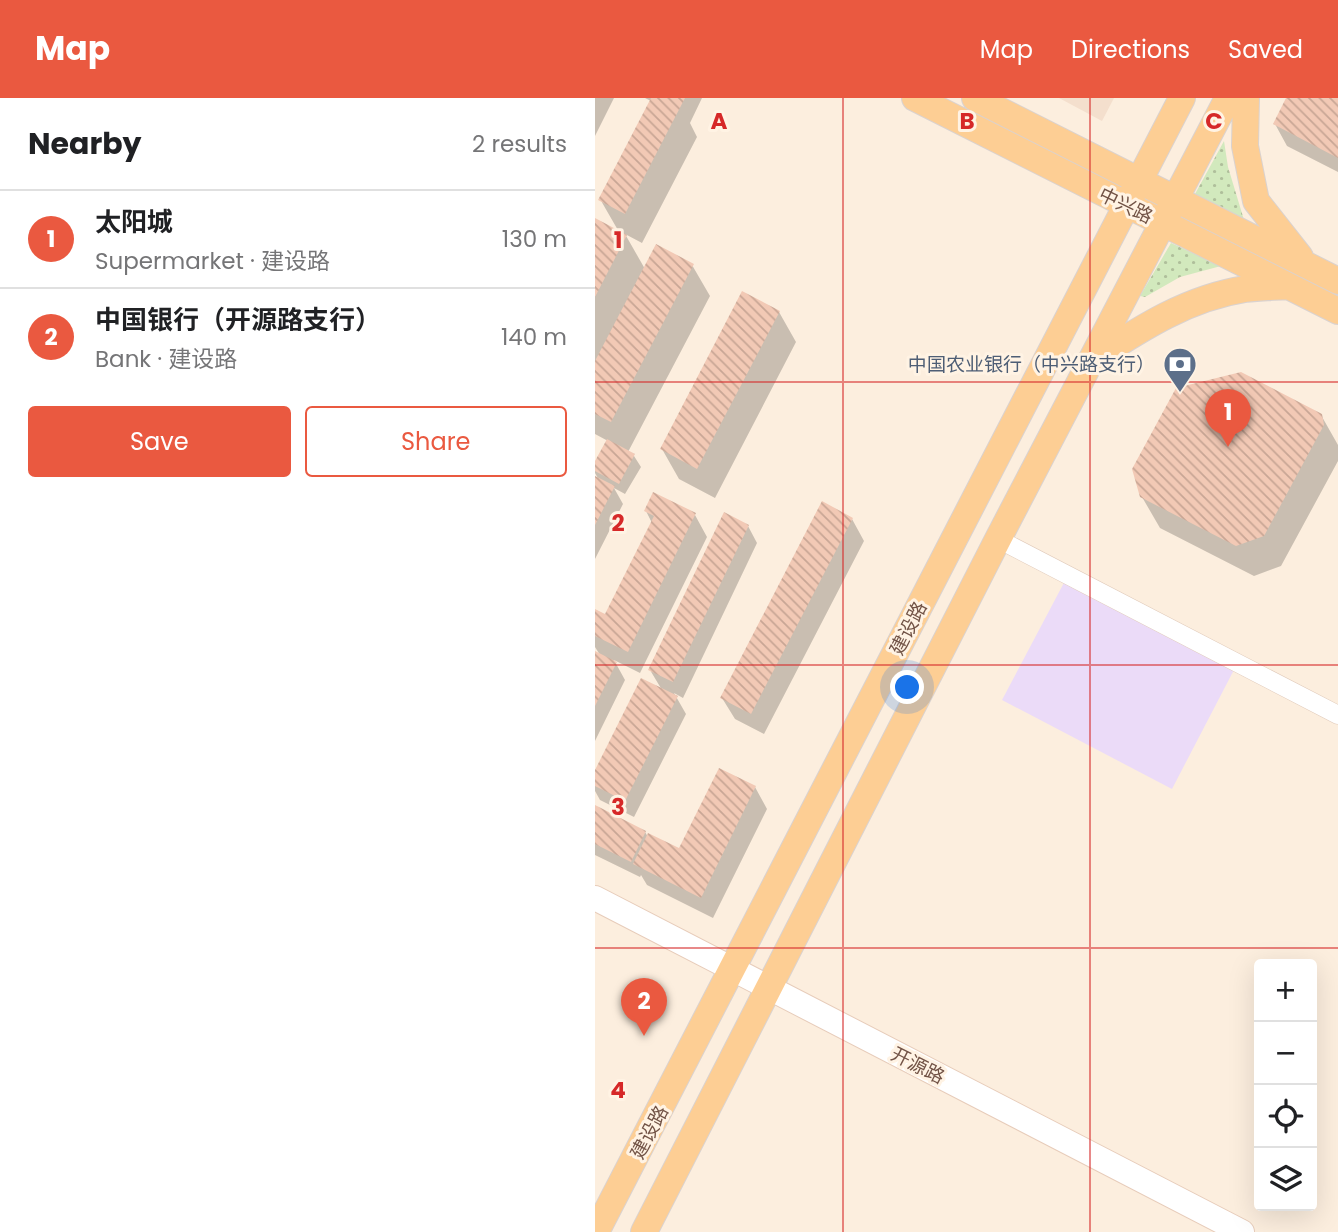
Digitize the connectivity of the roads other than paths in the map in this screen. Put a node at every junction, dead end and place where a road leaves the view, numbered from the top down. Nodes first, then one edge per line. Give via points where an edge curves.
1 (915, 98) edge
2 (975, 98) edge
3 (1182, 98) edge
4 (1228, 98) edge
5 (1246, 98) edge
6 (1139, 181) junction
7 (1175, 200) junction
8 (1126, 206) junction
9 (1163, 223) junction
10 (1305, 264) junction
11 (1338, 281) edge
12 (1291, 286) junction
13 (1338, 311) edge
14 (1091, 361) junction
15 (998, 539) junction
16 (1338, 715) edge
17 (595, 898) edge
18 (733, 970) junction
19 (770, 989) junction
20 (596, 1232) edge
21 (644, 1232) edge
22 (1242, 1232) edge

1 - 8 main road, 中兴路
2 - 6 main road, 中兴路
3 - 6 main road, 建设路
4 - 7 main road, 建设路
5 - 10 main road via 1245,146 1257,201
6 - 7 main road, 中兴路
6 - 8 main road, 建设路
7 - 9 main road, 建设路
7 - 10 main road, 中兴路
8 - 9 main road, 中兴路
8 - 18 main road, 建设路
9 - 12 main road, 中兴路
9 - 14 main road, 建设路
10 - 11 main road, 中兴路
12 - 13 main road, 中兴路
12 - 14 main road via 1244,289 1201,299 1149,324
14 - 15 main road, 建设路
15 - 16 street
15 - 19 main road, 建设路
17 - 18 main road, 开源路
18 - 19 main road, 开源路
18 - 20 main road, 建设路
19 - 21 main road, 建设路
19 - 22 main road, 开源路

